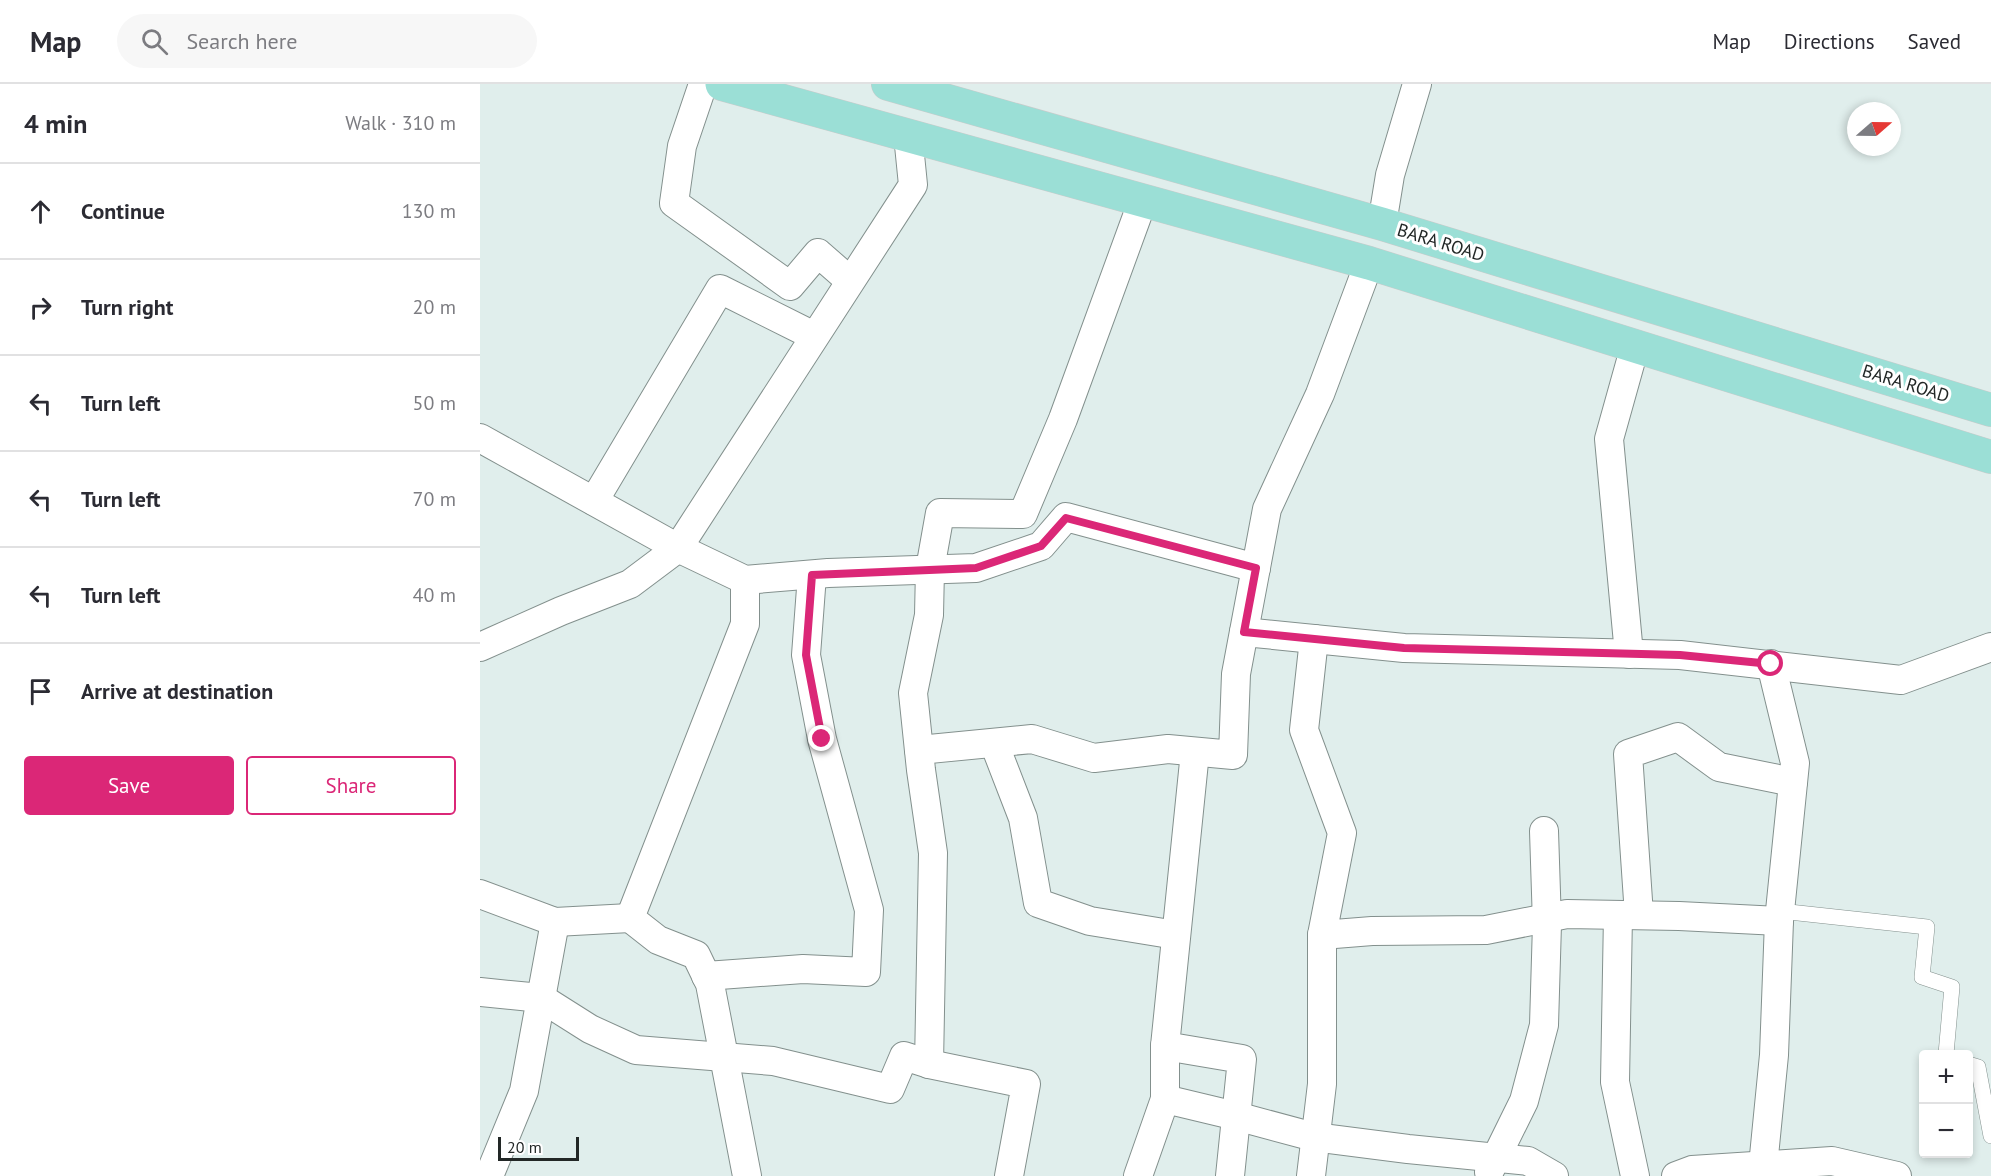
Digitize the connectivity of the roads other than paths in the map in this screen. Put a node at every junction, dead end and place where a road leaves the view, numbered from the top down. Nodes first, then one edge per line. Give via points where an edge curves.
1 (704, 84) edge
2 (722, 84) edge
3 (888, 84) edge
4 (1417, 84) edge
5 (934, 97) junction
6 (908, 135) junction
7 (1143, 200) junction
8 (1382, 224) junction
9 (1369, 263) junction
10 (850, 281) junction
11 (814, 336) junction
12 (1635, 346) junction
13 (1991, 410) edge
14 (480, 438) edge
15 (1991, 457) edge
16 (594, 501) junction
17 (678, 548) junction
18 (1256, 568) junction
19 (930, 569) junction
20 (812, 575) junction
21 (745, 580) junction
22 (1244, 632) junction
23 (1314, 639) junction
24 (480, 647) edge
25 (1991, 647) edge
26 (1629, 654) junction
27 (1771, 664) junction
28 (994, 742) junction
29 (919, 750) junction
30 (1195, 752) junction
31 (1793, 782) junction
32 (1544, 831) dead end
33 (480, 894) edge
34 (1628, 915) junction
35 (1779, 916) junction
36 (630, 918) junction
37 (1546, 918) junction
38 (555, 922) junction
39 (1176, 935) junction
40 (1322, 935) junction
41 (706, 976) junction
42 (480, 992) edge
43 (541, 998) junction
44 (1165, 1046) junction
45 (1946, 1050) edge
46 (724, 1056) junction
47 (929, 1064) junction
48 (1973, 1066) edge
49 (1165, 1100) junction
50 (1236, 1116) junction
51 (1991, 1136) edge
52 (1314, 1137) junction
53 (1763, 1166) junction
54 (1492, 1167) edge
55 (489, 1176) edge
56 (747, 1176) edge
57 (1009, 1176) edge
58 (1138, 1176) edge
59 (1230, 1176) edge
60 (1311, 1176) edge
61 (1554, 1176) edge
62 (1635, 1176) edge
63 (1676, 1176) edge
64 (1898, 1176) edge

1 - 10 street via 682,146 674,203 790,286 818,253
2 - 6 main road
3 - 5 main road, BARA ROAD
4 - 8 street via 1390,175
5 - 6 main road
5 - 8 main road, BARA ROAD
6 - 7 main road
6 - 10 street via 913,185
7 - 9 main road
7 - 19 street via 1063,419 1023,514 940,513
8 - 9 main road
8 - 13 main road, BARA ROAD
9 - 12 main road
9 - 18 street via 1320,394 1267,509
10 - 11 street
11 - 16 street via 720,289
11 - 17 street
12 - 15 main road
12 - 26 street via 1609,439
14 - 16 street
16 - 17 street
17 - 21 street
17 - 24 street via 630,584
18 - 19 street via 1066,518 1041,546 976,568
18 - 22 street
19 - 20 street
19 - 29 street via 929,615 913,693
20 - 21 street
20 - 41 street via 806,655 822,739 869,910 866,972 803,969
21 - 36 street via 745,624
22 - 23 street
22 - 30 street via 1236,674 1233,755
23 - 26 street via 1404,648
23 - 40 street via 1304,730 1342,832
25 - 27 street via 1900,680
26 - 27 street
27 - 31 street via 1795,763
28 - 29 street
28 - 30 street via 1032,739 1094,758 1168,749
28 - 39 street via 1023,818 1038,903 1090,921
29 - 47 street via 933,852
30 - 39 street
31 - 34 street via 1719,767 1678,737 1628,754
31 - 35 street
32 - 37 street
33 - 38 street
34 - 35 street
34 - 37 street via 1567,914
34 - 62 street via 1615,1082
35 - 45 lane via 1927,927 1922,977 1952,987
35 - 53 street via 1774,1055
36 - 38 street
36 - 41 street via 658,940 696,955
37 - 40 street via 1486,930
37 - 54 street via 1544,1025 1524,1101
38 - 43 street
39 - 44 street
40 - 52 street via 1322,1084
41 - 46 street
42 - 43 street
43 - 46 street via 590,1029 636,1050
43 - 55 street via 524,1091
44 - 49 street
44 - 50 street via 1242,1059
46 - 47 street via 773,1061 890,1089 904,1056
46 - 56 street
47 - 57 street via 1026,1084
48 - 51 lane via 1978,1067
49 - 50 street
49 - 58 street
50 - 52 street
50 - 59 street
52 - 54 street via 1408,1149
52 - 60 street
53 - 63 street via 1692,1170
53 - 64 street via 1832,1161
54 - 61 street via 1528,1161

